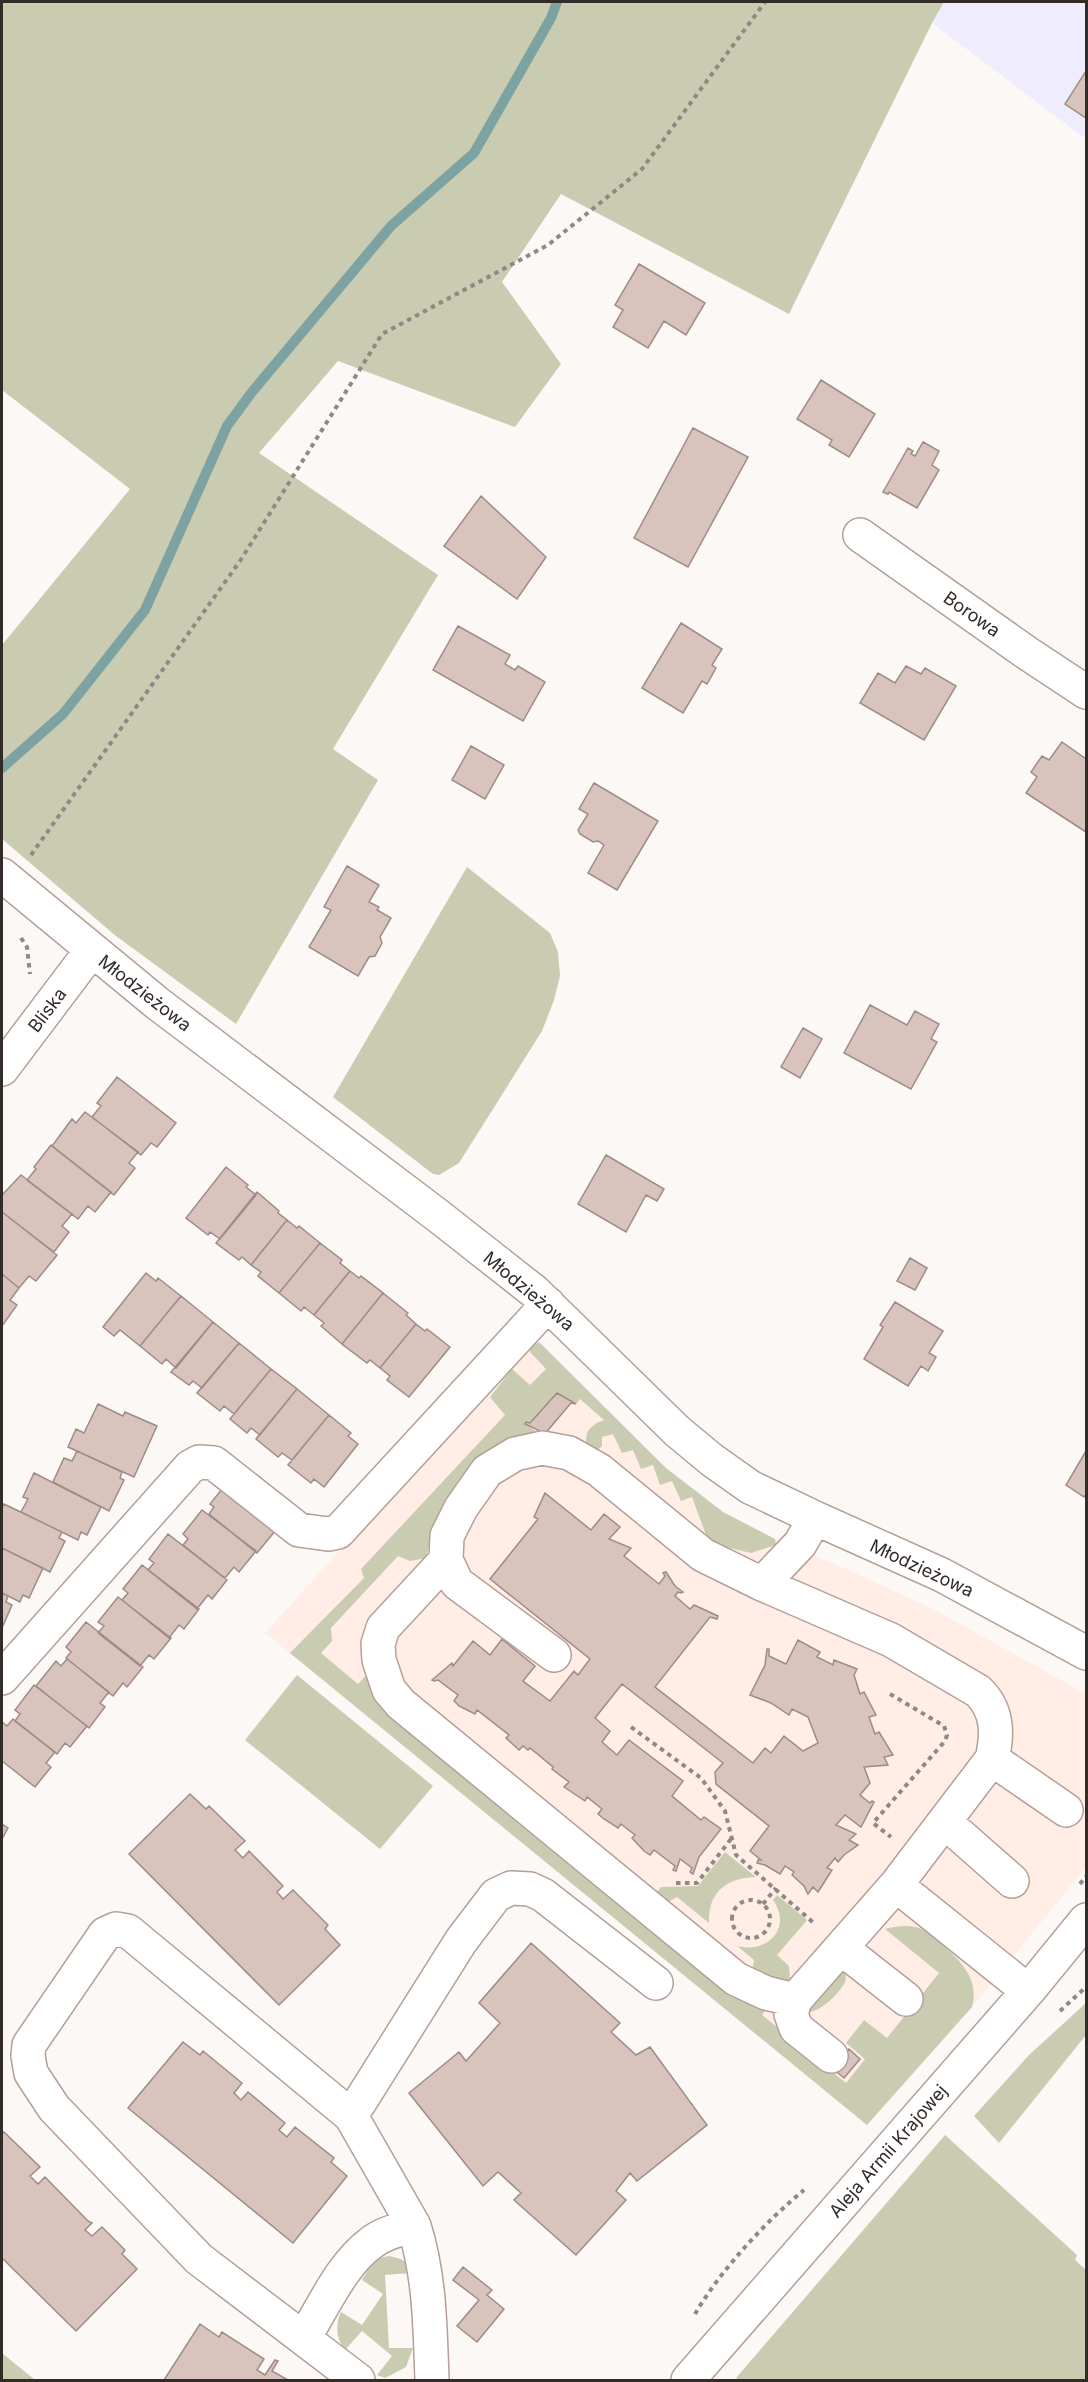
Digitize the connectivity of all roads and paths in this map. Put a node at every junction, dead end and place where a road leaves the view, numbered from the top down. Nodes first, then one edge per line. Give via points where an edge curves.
1 (765, 2) edge
2 (860, 535) dead end
3 (1086, 692) edge
4 (6, 880) edge
5 (17, 933) dead end
6 (91, 951) junction
7 (27, 982) dead end
8 (2, 1069) edge
9 (548, 1304) junction
10 (814, 1518) junction
11 (446, 1560) junction
12 (762, 1584) junction
13 (1086, 1653) edge
14 (554, 1655) dead end
15 (2, 1678) edge
16 (890, 1694) dead end
17 (632, 1727) dead end
18 (992, 1759) junction
19 (1065, 1810) dead end
20 (945, 1822) junction
21 (732, 1838) junction
22 (725, 1847) junction
23 (736, 1855) junction
24 (918, 1857) junction
25 (1012, 1881) dead end
26 (669, 1884) dead end
27 (896, 1885) junction
28 (776, 1888) junction
29 (763, 1904) junction
30 (1086, 1920) edge
31 (841, 1948) junction
32 (656, 1983) dead end
33 (1028, 1991) junction
34 (906, 1999) dead end
35 (795, 2000) junction
36 (831, 2056) dead end
37 (351, 2116) junction
38 (414, 2226) junction
39 (304, 2338) junction
40 (358, 2380) edge
41 (432, 2380) edge
42 (688, 2380) edge

1 - 4 path via 642,169 548,245 382,334 240,561
2 - 3 street, Borowa
4 - 6 street, Młodzieżowa
5 - 7 path via 27,947
6 - 8 street, Bliska
6 - 9 street, Młodzieżowa
9 - 10 street, Młodzieżowa via 677,1431 712,1460 750,1486
9 - 15 street via 338,1532 299,1530 214,1463 199,1462 189,1467
10 - 12 street via 800,1544
10 - 13 street, Młodzieżowa via 942,1575
11 - 12 street via 447,1536 460,1508 487,1471 515,1454 542,1448 569,1453 599,1470 703,1555
11 - 14 street via 458,1583
11 - 35 street via 383,1628 379,1660 389,1690 401,1704 736,1979 766,1993
12 - 18 street via 891,1640 978,1691 988,1701 993,1716 997,1740
16 - 24 path via 944,1726 947,1735 873,1823
17 - 21 path via 701,1778 725,1811
18 - 19 street
18 - 20 street
20 - 24 street
20 - 25 street
21 - 22 path
21 - 23 path
22 - 23 path
22 - 26 path via 698,1883
23 - 28 path
24 - 27 street
27 - 31 street
27 - 33 street
28 - 29 path
28 - 31 path
29 - 29 path via 751,1900 736,1906 732,1922 740,1935 747,1939 763,1935 771,1921
30 - 33 street, Aleja Armii Krajowej
31 - 34 street
31 - 35 street
32 - 37 street via 543,1896 531,1889 511,1888 496,1895 461,1941
33 - 42 street, Aleja Armii Krajowej
35 - 36 street via 791,2014 796,2028
37 - 38 street
37 - 39 street via 128,1931 116,1929 105,1934 29,2045 31,2073 54,2108 199,2259
38 - 39 street via 390,2232 353,2259
38 - 41 street via 428,2281
39 - 40 street

